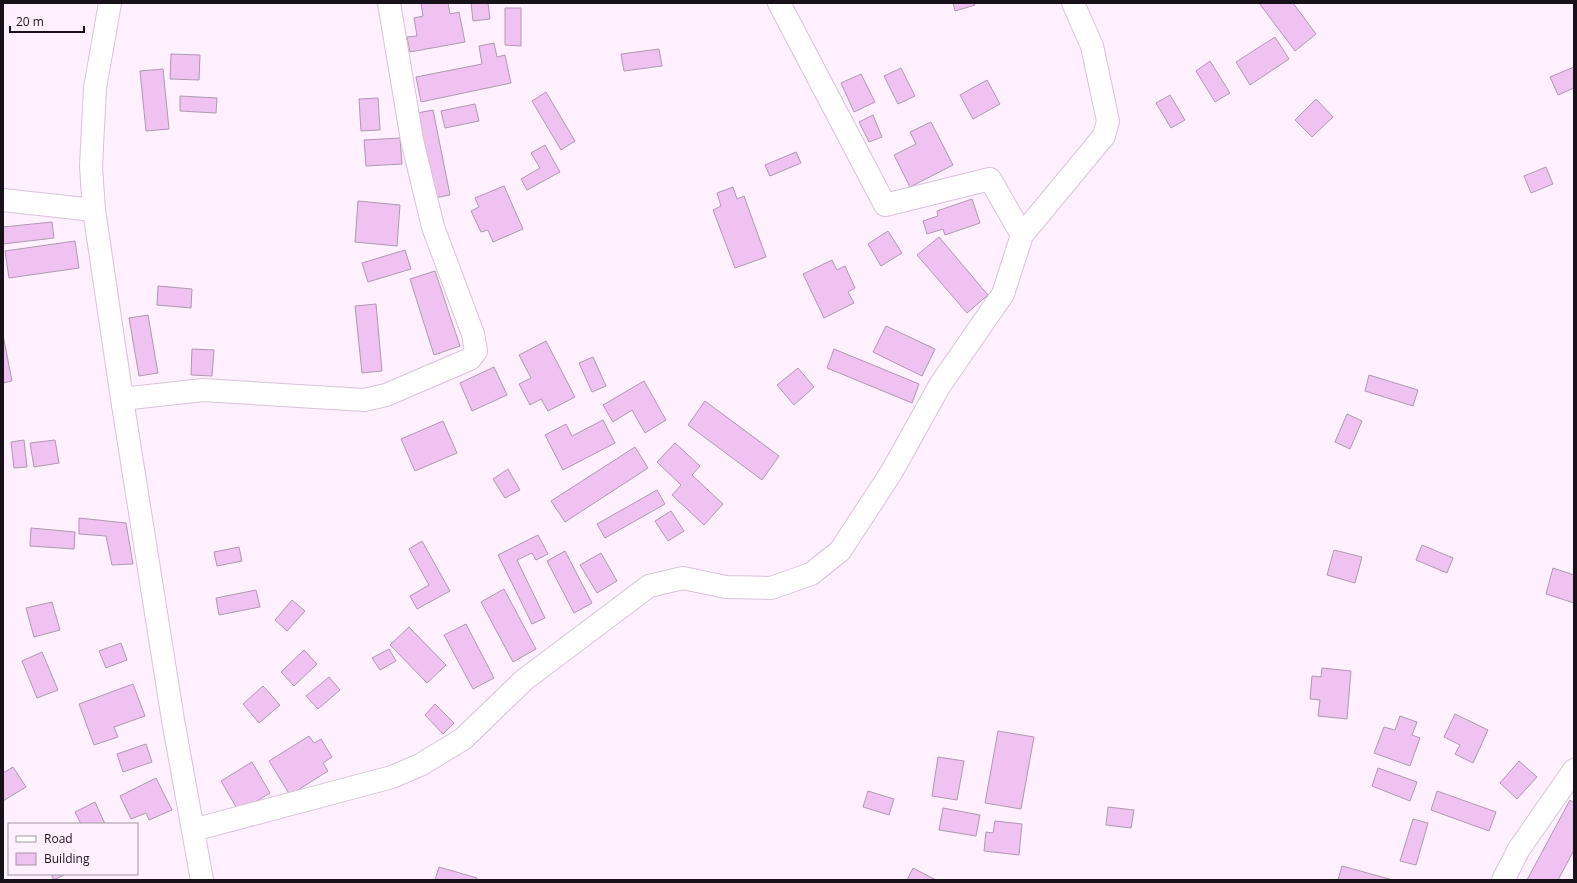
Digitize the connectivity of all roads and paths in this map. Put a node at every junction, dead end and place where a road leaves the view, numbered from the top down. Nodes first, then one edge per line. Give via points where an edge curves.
1 (110, 3) edge
2 (389, 3) edge
3 (779, 3) edge
4 (1073, 3) edge
5 (3, 200) edge
6 (94, 210) junction
7 (1022, 235) junction
8 (122, 399) junction
9 (1574, 770) edge
10 (193, 830) junction
11 (202, 880) edge
12 (1503, 880) edge

1 - 6 street via 96,88 91,166
2 - 8 street via 412,140 433,227 473,334 476,351 470,359 386,394 364,400 203,390
3 - 7 street via 886,205 990,179
4 - 7 street via 1092,46 1108,121 1104,136
5 - 6 street
6 - 8 street
7 - 10 street via 1003,294 940,386 891,473 840,550 811,574 771,588 726,587 683,578 649,586 524,680 463,739 420,765 384,779
8 - 10 street
9 - 12 street via 1520,849
10 - 11 street

